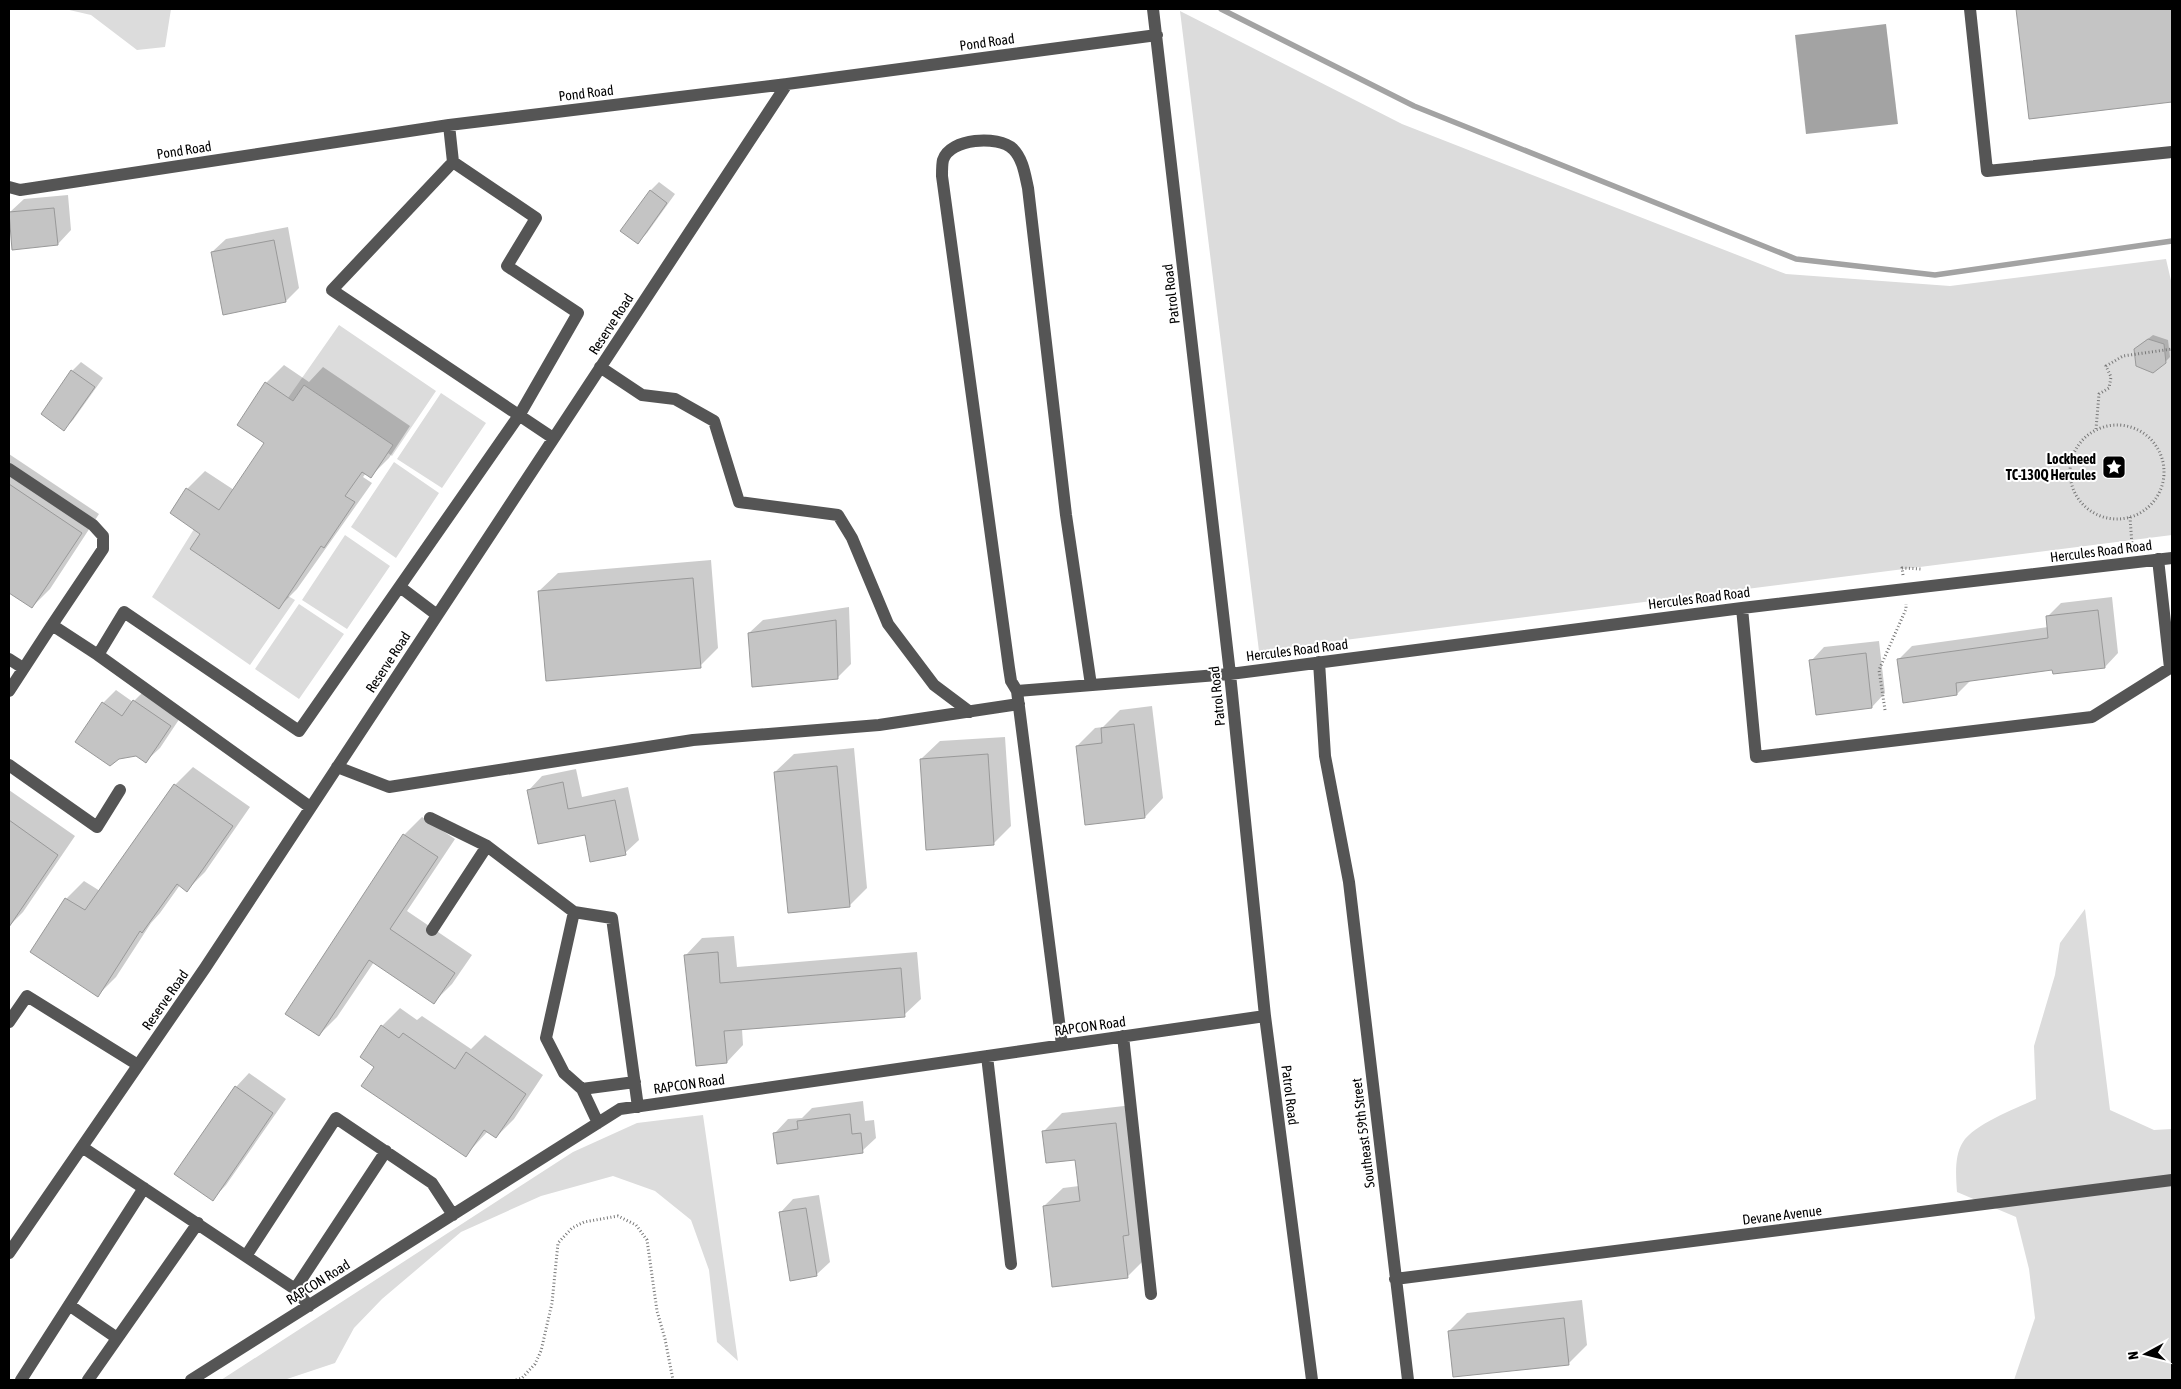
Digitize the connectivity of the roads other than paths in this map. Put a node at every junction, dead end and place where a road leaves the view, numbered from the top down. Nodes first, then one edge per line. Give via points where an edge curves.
1 (1153, 9) edge
2 (1970, 9) edge
3 (1156, 35) junction
4 (787, 84) junction
5 (449, 125) junction
6 (2172, 152) edge
7 (453, 162) junction
8 (14, 189) edge
9 (600, 368) junction
10 (520, 414) junction
11 (554, 438) junction
12 (9, 469) edge
13 (2172, 558) edge
14 (2158, 559) junction
15 (400, 587) junction
16 (1742, 608) junction
17 (437, 615) junction
18 (52, 626) junction
19 (98, 655) junction
20 (9, 659) edge
21 (1319, 662) junction
22 (24, 668) junction
23 (1230, 674) junction
24 (1091, 685) junction
25 (9, 691) edge
26 (1017, 691) junction
27 (1018, 704) junction
28 (970, 712) junction
29 (9, 765) edge
30 (337, 767) junction
31 (120, 790) dead end
32 (310, 808) junction
33 (430, 818) dead end
34 (487, 846) junction
35 (574, 912) junction
36 (432, 930) dead end
37 (1265, 1016) junction
38 (9, 1022) edge
39 (1124, 1036) junction
40 (1062, 1045) junction
41 (987, 1056) junction
42 (138, 1065) junction
43 (635, 1082) junction
44 (582, 1089) junction
45 (638, 1107) junction
46 (598, 1123) junction
47 (82, 1147) junction
48 (386, 1151) junction
49 (2172, 1180) edge
50 (144, 1188) junction
51 (453, 1215) junction
52 (198, 1223) junction
53 (9, 1229) edge
54 (20, 1237) junction
55 (9, 1253) edge
56 (246, 1256) junction
57 (1011, 1264) dead end
58 (1395, 1279) junction
59 (295, 1289) junction
60 (1151, 1294) dead end
61 (69, 1305) junction
62 (309, 1306) junction
63 (117, 1338) junction
64 (21, 1380) edge
65 (88, 1380) edge
66 (191, 1380) edge
67 (1312, 1380) edge
68 (1408, 1380) edge

1 - 3 street, Patrol Road
2 - 6 street via 1987,171
3 - 4 street, Pond Road
3 - 23 street, Patrol Road
4 - 5 street, Pond Road
4 - 9 street, Reserve Road
5 - 7 street
5 - 8 street, Pond Road
7 - 10 street via 536,218 507,266 578,313
7 - 10 street via 332,290
9 - 11 street, Reserve Road
9 - 28 street via 642,395 675,399 714,421 739,502 838,515 852,538 888,624 934,685
10 - 11 street
10 - 15 street
11 - 17 street, Reserve Road
12 - 18 street via 94,525 103,536 102,549
13 - 14 street, Hercules Road Road
14 - 16 street, Hercules Road Road
14 - 16 street via 2170,668 2092,717 1756,758
15 - 17 street
15 - 19 street via 300,731 124,612
16 - 21 street, Hercules Road Road
17 - 30 street, Reserve Road
18 - 19 street
18 - 22 street
19 - 32 street
20 - 22 street
21 - 23 street, Hercules Road Road
21 - 58 street, Southeast 59th Street via 1325,756 1349,882
22 - 25 street
23 - 24 street, Hercules Road Road
23 - 37 street, Patrol Road
24 - 26 street, Hercules Road Road
24 - 26 street via 1066,515 1028,188 1022,161 1014,150 1008,145 984,140 953,148 943,159 942,176 1008,668
26 - 27 street
27 - 28 street
27 - 40 street
28 - 30 street via 879,725 693,740 389,787
29 - 31 street via 97,827
30 - 32 street, Reserve Road
32 - 42 street, Reserve Road
33 - 34 street
34 - 35 street
34 - 36 street
35 - 43 street via 612,918
35 - 44 street via 546,1038 564,1073
37 - 39 street, RAPCON Road
37 - 67 street, Patrol Road
38 - 42 street via 27,996
39 - 40 street, RAPCON Road
39 - 60 street
40 - 41 street, RAPCON Road
41 - 45 street, RAPCON Road
41 - 57 street
42 - 47 street, Reserve Road
43 - 44 street
43 - 45 street
44 - 46 street
45 - 46 street, RAPCON Road via 620,1109
46 - 51 street, RAPCON Road
47 - 50 street
47 - 54 street, Reserve Road
48 - 51 street via 432,1183
48 - 56 street via 336,1118
48 - 59 street
49 - 58 street, Devane Avenue
50 - 52 street
50 - 61 street
51 - 62 street, RAPCON Road
52 - 56 street
52 - 63 street
53 - 54 street
54 - 55 street, Reserve Road
56 - 59 street
58 - 68 street, Southeast 59th Street
59 - 62 street
61 - 63 street
61 - 64 street
62 - 66 street, RAPCON Road
63 - 65 street

